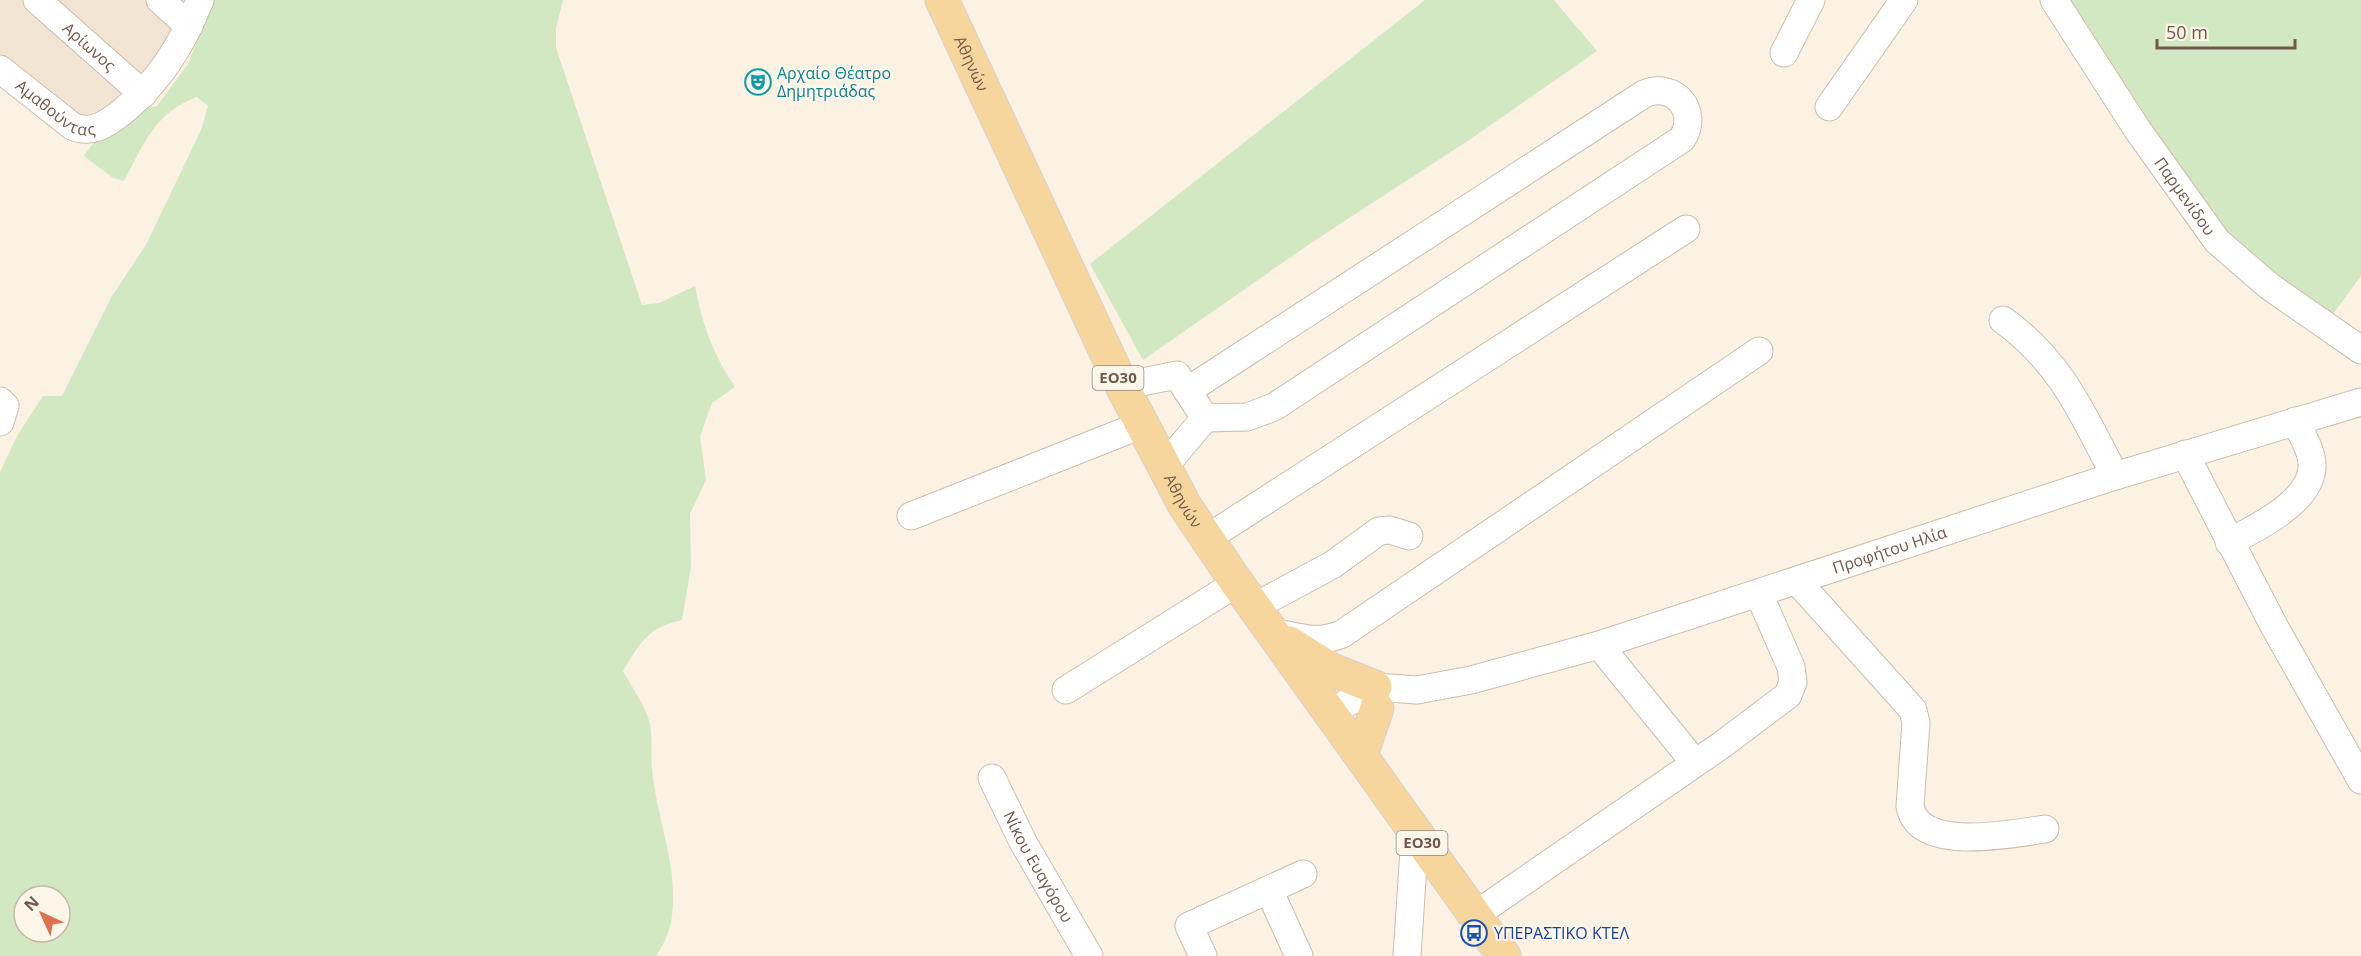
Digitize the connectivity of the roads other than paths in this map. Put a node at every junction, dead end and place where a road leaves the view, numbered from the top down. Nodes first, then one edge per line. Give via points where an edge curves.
1 (37, 0) edge
2 (160, 0) edge
3 (201, 0) edge
4 (942, 0) edge
5 (1811, 0) edge
6 (1904, 0) edge
7 (2054, 0) edge
8 (189, 26) junction
9 (1785, 53) dead end
10 (0, 69) edge
11 (143, 94) junction
12 (1829, 107) dead end
13 (1686, 230) dead end
14 (2003, 320) dead end
15 (2361, 350) edge
16 (1759, 351) dead end
17 (1122, 386) junction
18 (1187, 391) junction
19 (0, 401) edge
20 (2361, 402) edge
21 (1205, 418) junction
22 (2295, 421) junction
23 (0, 422) edge
24 (1141, 425) junction
25 (2185, 454) junction
26 (1163, 468) junction
27 (2115, 476) junction
28 (911, 516) dead end
29 (1409, 536) dead end
30 (1206, 539) junction
31 (2229, 542) junction
32 (1798, 582) junction
33 (1759, 594) junction
34 (1245, 595) junction
35 (1274, 632) junction
36 (1599, 645) junction
37 (1066, 690) dead end
38 (1376, 698) junction
39 (1336, 720) junction
40 (1360, 755) junction
41 (1695, 763) junction
42 (992, 778) dead end
43 (2361, 780) edge
44 (2045, 829) dead end
45 (1415, 834) junction
46 (1304, 874) dead end
47 (1269, 890) junction
48 (1475, 915) junction
49 (1089, 956) edge
50 (1203, 956) edge
51 (1299, 956) edge
52 (1407, 956) edge
53 (1504, 956) edge

1 - 11 street, Αρίωνος
2 - 8 street
3 - 8 street
4 - 17 main road, Αθηνών / ΕΟ30
5 - 9 street
6 - 12 street
7 - 15 street, Παρμενίδου via 2137,129 2217,241 2269,286
8 - 11 street via 172,59
10 - 11 street, Αμαθούντας via 82,130 93,130 114,118
13 - 30 street
14 - 27 street via 2030,339 2070,389
16 - 35 street via 1342,634 1313,641
17 - 18 street via 1177,375
17 - 24 main road, Αθηνών / ΕΟ30
18 - 21 street
18 - 21 street via 1644,94 1670,92 1684,103 1689,125 1682,139 1672,146 1274,407 1247,417
19 - 23 street via 5,411
20 - 22 street, Προφήτου Ηλία
21 - 26 street
22 - 25 street, Προφήτου Ηλία
22 - 31 street via 2309,450 2312,468 2308,483 2270,521
24 - 26 main road, Αθηνών / ΕΟ30
24 - 28 street
25 - 27 street, Προφήτου Ηλία
25 - 31 street
26 - 30 main road, Αθηνών / ΕΟ30
27 - 32 street, Προφήτου Ηλία
29 - 34 street via 1379,531 1332,565
30 - 34 main road, Αθηνών / ΕΟ30
31 - 43 street
32 - 33 street, Προφήτου Ηλία
32 - 44 street via 1913,710 1916,723 1912,818 1935,834 1989,836
33 - 36 street, Προφήτου Ηλία
33 - 41 street via 1794,682 1788,695
34 - 35 main road, Αθηνών / ΕΟ30
34 - 37 street
35 - 38 main road
35 - 39 main road, Αθηνών / ΕΟ30
36 - 38 street, Προφήτου Ηλία via 1471,680
36 - 41 street
38 - 39 street
38 - 40 main road
39 - 40 main road, Αθηνών / ΕΟ30
40 - 45 main road, Αθηνών / ΕΟ30
41 - 48 street
42 - 49 street, Νίκου Ευαγόρου via 1023,842
45 - 48 main road, Αθηνών / ΕΟ30
45 - 52 street
46 - 47 street
47 - 50 street via 1189,926
47 - 51 street
48 - 53 main road, Αθηνών / ΕΟ30

